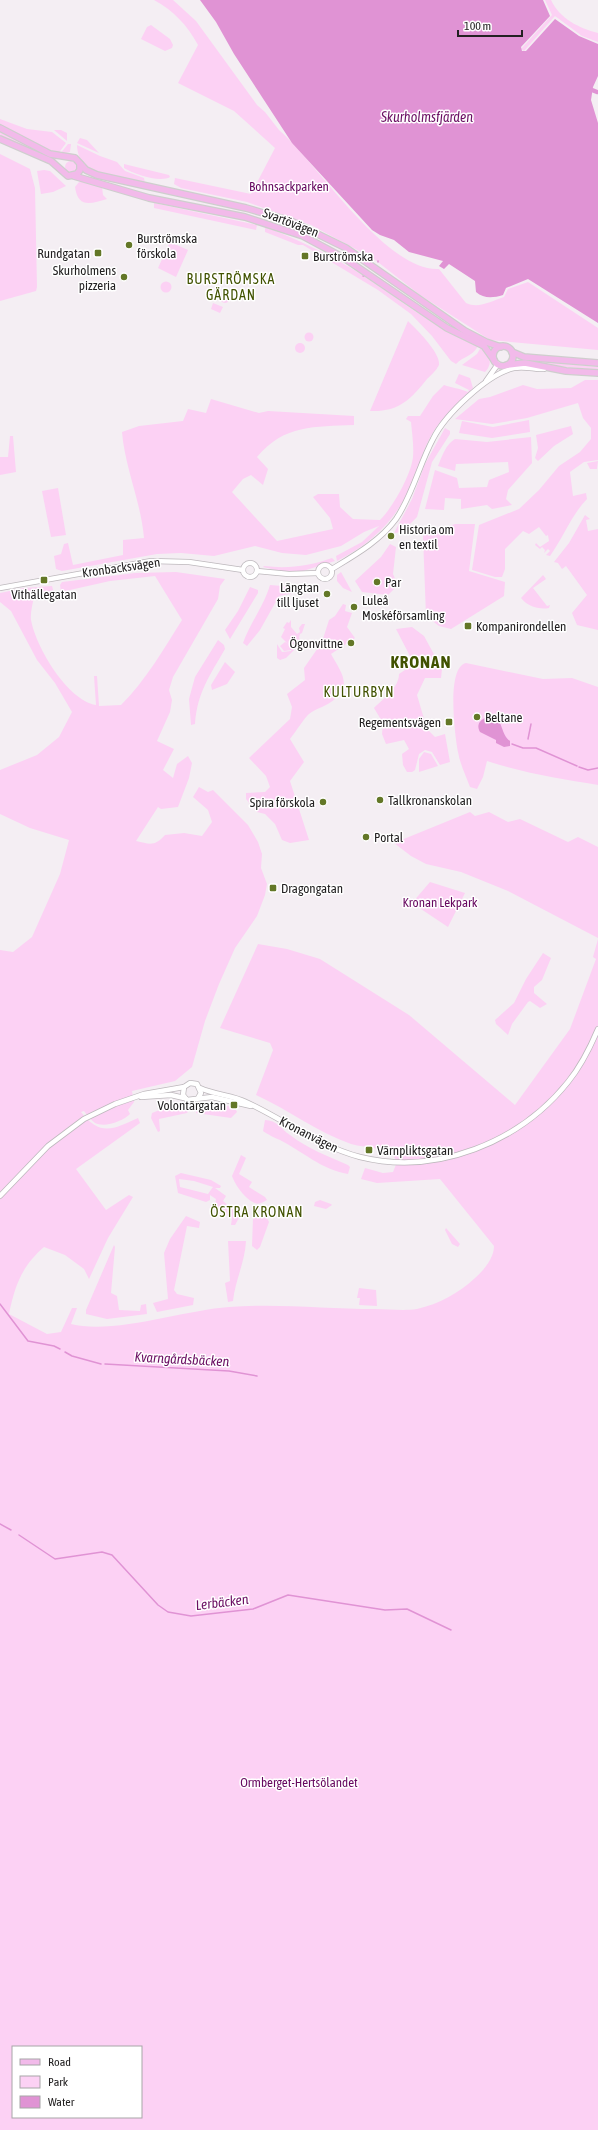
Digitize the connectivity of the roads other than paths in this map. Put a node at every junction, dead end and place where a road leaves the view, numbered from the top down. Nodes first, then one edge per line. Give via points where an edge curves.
1 (0, 128) edge
2 (0, 139) edge
3 (70, 158) junction
4 (80, 164) junction
5 (63, 172) junction
6 (74, 176) junction
7 (476, 340) junction
8 (485, 344) junction
9 (501, 347) junction
10 (512, 352) junction
11 (496, 362) junction
12 (598, 364) edge
13 (507, 365) junction
14 (550, 368) junction
15 (598, 373) edge
16 (484, 384) junction
17 (332, 569) junction
18 (243, 570) junction
19 (257, 571) junction
20 (318, 573) junction
21 (0, 588) edge
22 (598, 1029) edge
23 (184, 1087) junction
24 (200, 1088) junction
25 (141, 1097) junction
26 (184, 1098) junction
27 (198, 1098) junction
28 (253, 1106) junction
29 (0, 1196) edge

1 - 3 main road via 42,150
2 - 5 main road via 51,161
3 - 4 main road
3 - 5 main road via 63,163
4 - 6 main road via 80,171
4 - 7 main road, Svartövägen via 97,175 271,214 302,226 357,255
5 - 6 main road via 68,176
6 - 7 main road, Svartövägen via 149,198 245,217 303,236 344,258 447,328
7 - 8 main road, Svartövägen
8 - 9 main road, Svartövägen
8 - 11 main road
9 - 10 main road
9 - 11 main road via 494,353
10 - 12 main road via 527,358
10 - 13 main road via 512,360
11 - 13 main road
11 - 16 street
13 - 14 main road via 524,363
14 - 15 main road
14 - 16 street via 514,368
16 - 17 street via 442,424 433,438 410,494 395,520 371,544
17 - 20 street via 328,565 323,566 319,568
17 - 20 street via 331,576 326,579 320,578
18 - 19 street via 245,575 250,577
18 - 19 street via 250,564 254,565
18 - 21 street, Kronbacksvägen via 189,562 152,561
19 - 20 street
22 - 28 street, Kronanvägen via 576,1071 542,1110 514,1131 447,1158 398,1162 362,1157 327,1146
23 - 24 street via 188,1083 193,1083
23 - 25 street via 147,1093
23 - 26 street
24 - 27 street
24 - 28 street, Kronanvägen
25 - 26 street via 171,1095
25 - 29 street via 115,1104 71,1127 48,1146
26 - 27 street via 190,1101
27 - 28 street, Kronanvägen via 212,1097

